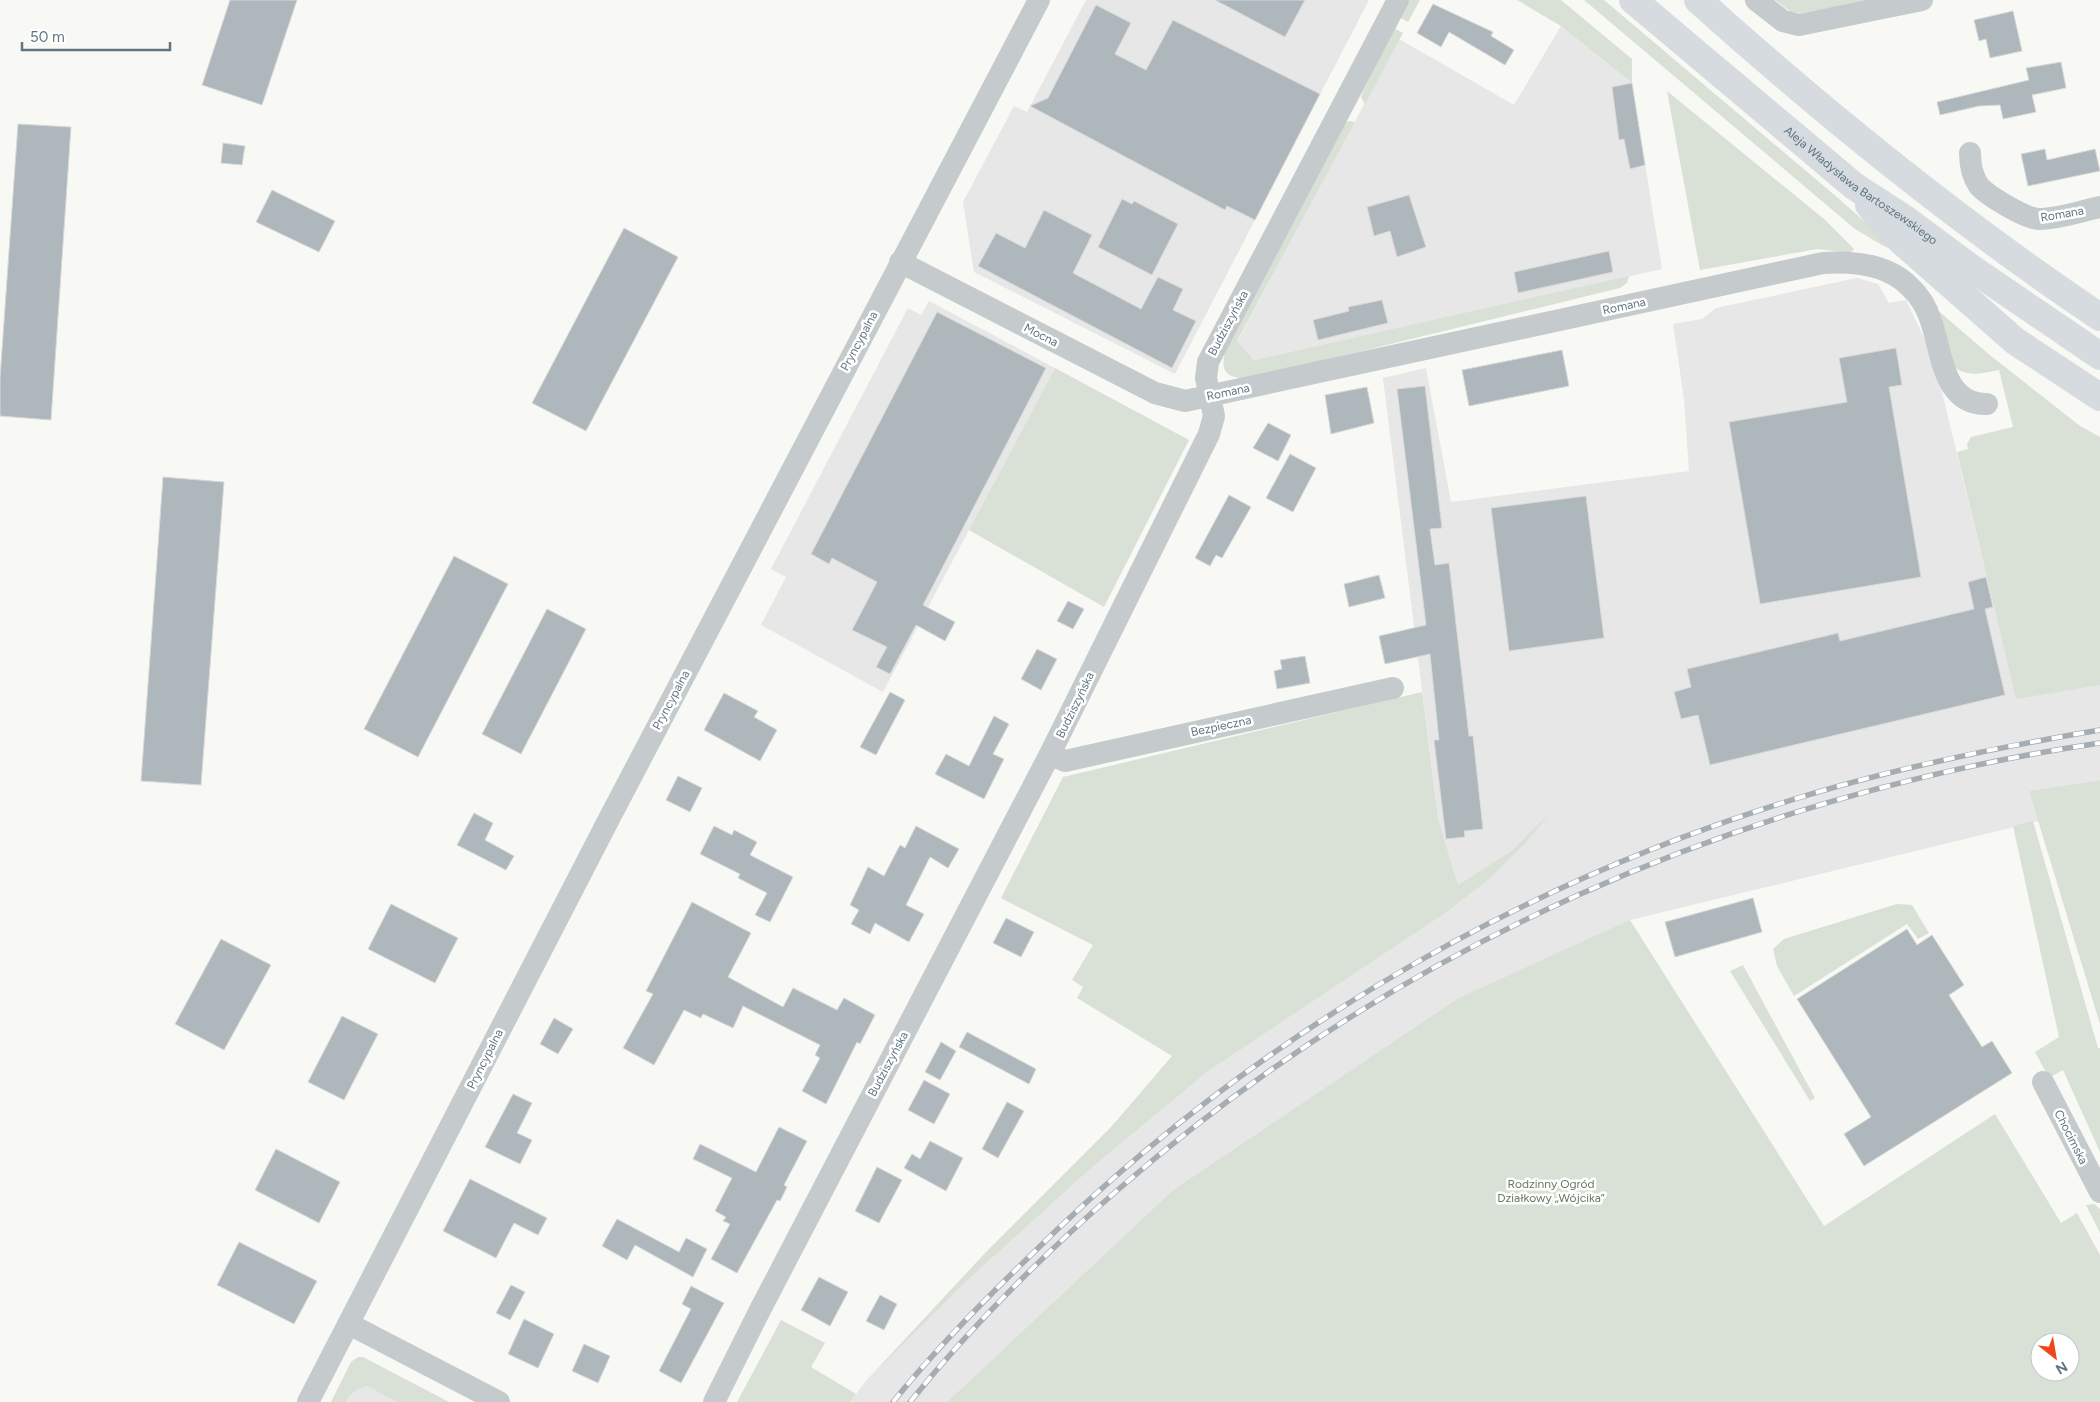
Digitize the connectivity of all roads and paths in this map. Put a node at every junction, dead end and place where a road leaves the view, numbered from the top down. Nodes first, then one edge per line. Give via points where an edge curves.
1 (1039, 0) edge
2 (1398, 0) edge
3 (1633, 0) edge
4 (1698, 0) edge
5 (1756, 0) edge
6 (1922, 0) edge
7 (1970, 153) dead end
8 (1854, 186) junction
9 (2100, 207) edge
10 (900, 262) junction
11 (2100, 317) edge
12 (2100, 356) edge
13 (1209, 396) junction
14 (2100, 397) edge
15 (1185, 401) joint
16 (1987, 404) dead end
17 (1393, 688) dead end
18 (1050, 754) junction
19 (2043, 1082) dead end
20 (2100, 1192) edge
21 (349, 1324) junction
22 (308, 1402) edge
23 (499, 1402) edge
24 (714, 1402) edge

1 - 10 street, Pryncypalna
2 - 13 street, Budziszyńska via 1208,362
3 - 8 main road, Aleja Władysława Bartoszewskiego
4 - 11 main road via 1763,58 1934,198
5 - 6 street via 1776,18 1791,24
7 - 9 street, Romana via 1970,166 1980,186 2025,216 2049,218
8 - 12 main road, Aleja Władysława Bartoszewskiego
8 - 14 main road via 1891,232 1994,324
10 - 15 street, Mocna via 1155,393
10 - 21 street, Pryncypalna
13 - 15 street, Romana
13 - 16 street, Romana via 1837,262 1875,267 1909,285 1931,320 1950,382 1966,401
13 - 18 street, Budziszyńska via 1214,416 1209,434
17 - 18 street, Bezpieczna via 1065,761
18 - 24 street, Budziszyńska
19 - 20 street, Chocimska
21 - 22 street, Pryncypalna
21 - 23 street

